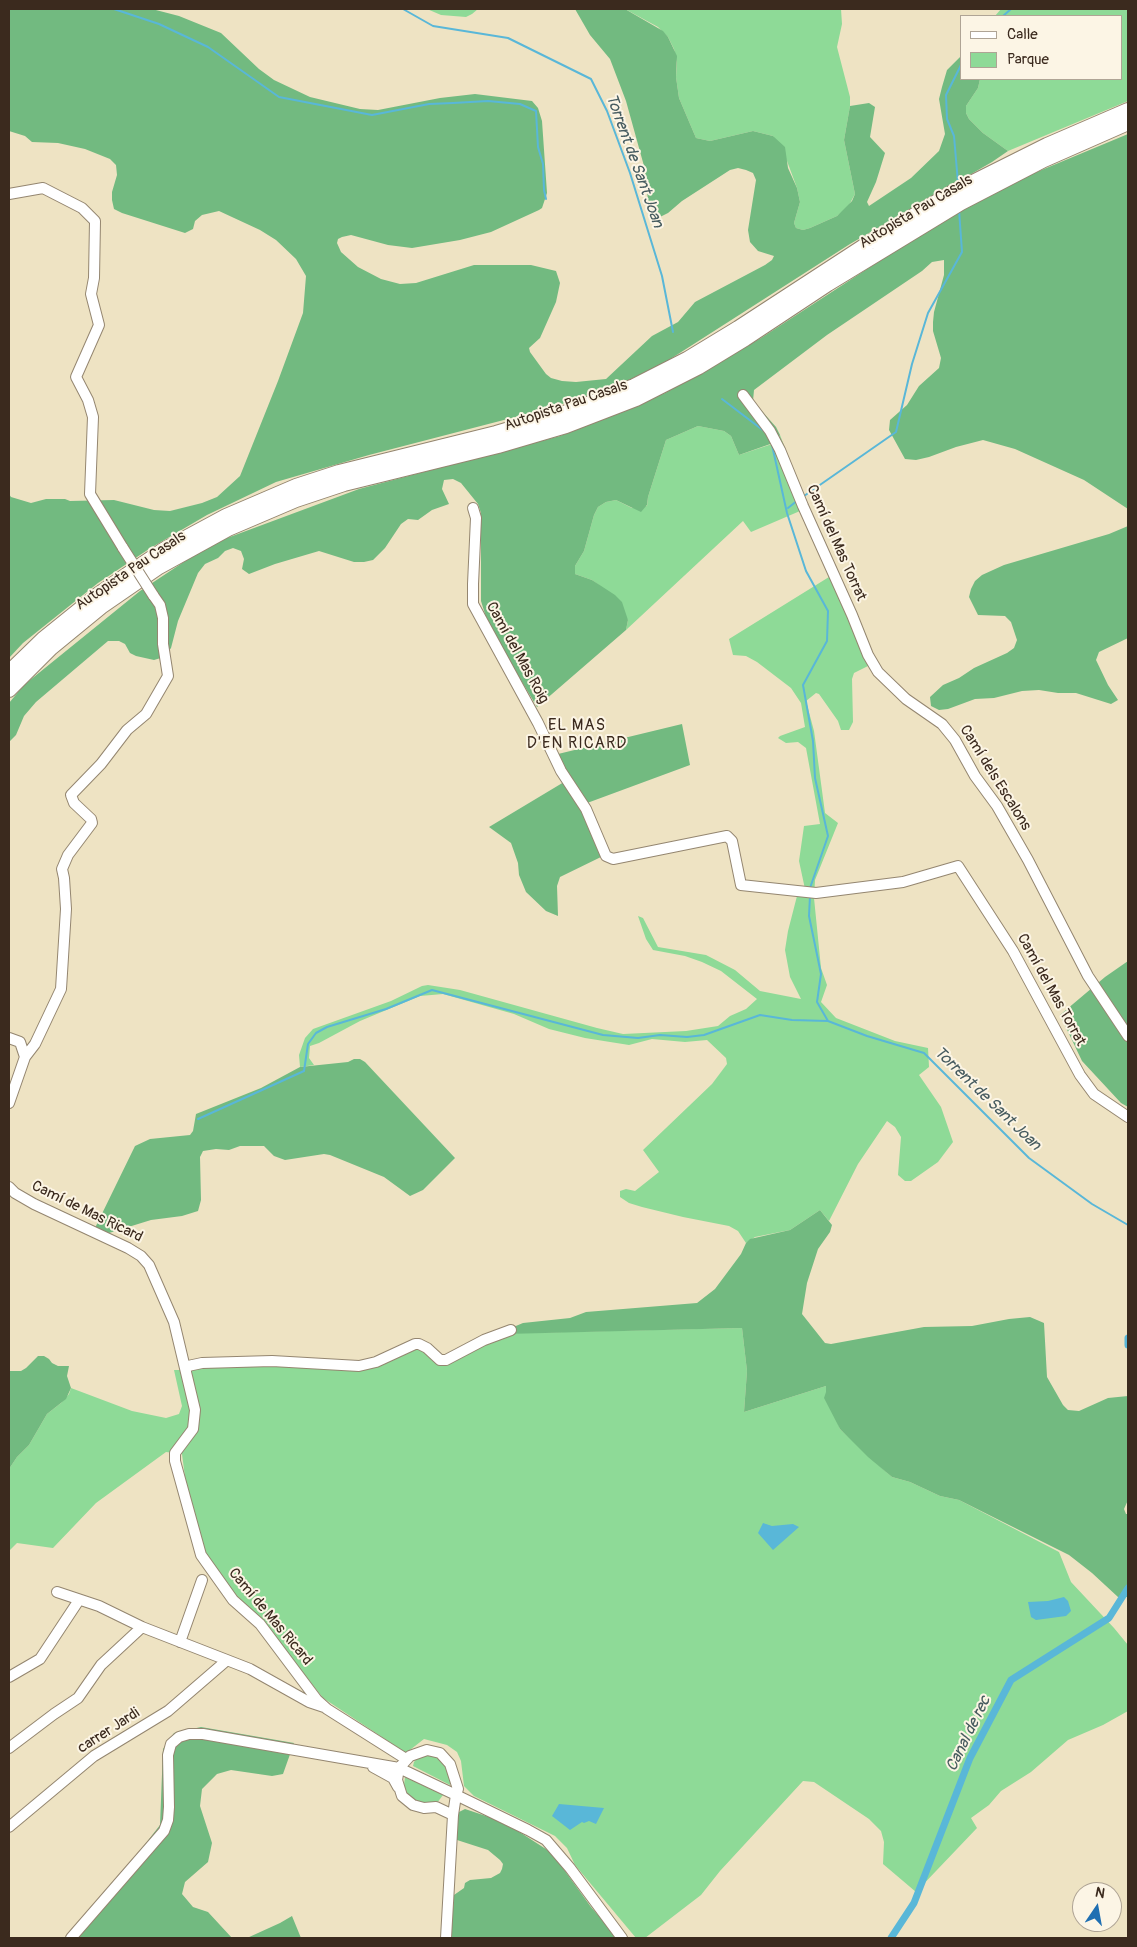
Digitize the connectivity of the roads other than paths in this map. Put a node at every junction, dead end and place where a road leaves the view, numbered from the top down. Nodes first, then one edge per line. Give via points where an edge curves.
1 (1128, 110) edge
2 (1128, 123) edge
3 (9, 194) edge
4 (743, 395) dead end
5 (473, 508) dead end
6 (9, 672) edge
7 (9, 690) edge
8 (906, 699) joint
9 (958, 866) joint
10 (1128, 1036) edge
11 (9, 1038) edge
12 (25, 1057) junction
13 (9, 1103) edge
14 (1128, 1117) edge
15 (9, 1186) edge
16 (510, 1330) dead end
17 (186, 1370) junction
18 (202, 1580) dead end
19 (57, 1592) dead end
20 (79, 1600) junction
21 (142, 1627) junction
22 (180, 1642) junction
23 (226, 1661) junction
24 (9, 1677) edge
25 (327, 1709) junction
26 (9, 1748) edge
27 (406, 1759) junction
28 (358, 1761) junction
29 (399, 1768) junction
30 (399, 1789) junction
31 (456, 1794) junction
32 (436, 1807) junction
33 (453, 1815) junction
34 (9, 1827) edge
35 (71, 1938) edge
36 (446, 1938) edge
37 (622, 1938) edge

1 - 6 highway, Autopista Pau Casals via 1047,145 952,193 687,359 634,386 567,412 296,486 218,520 163,550 100,592
2 - 7 highway, Autopista Pau Casals via 1044,160 961,203 699,367 636,399 566,426 498,446 344,484 228,529 159,567 101,607
3 - 12 street, bridge via 44,188 82,208 94,220 91,294 99,325 76,377 93,418 90,494 160,605 168,676 146,714 127,730 72,795 74,803 92,824 68,855 62,869 66,909 61,989 35,1044
4 - 8 street, Camí del Mas Torrat via 780,450 868,655 878,672
5 - 9 street, Camí del Mas Roig via 476,518 473,604 561,770 586,809 606,856 613,859 727,836 732,841 741,884 816,894 903,882
8 - 10 street, Camí dels Escalons via 942,724 955,740 1028,860 1088,976
9 - 14 street, Camí del Mas Torrat via 1013,951 1080,1075 1094,1094
11 - 12 street via 20,1042
12 - 13 street
15 - 17 street, Camí de Mas Ricard via 34,1204 141,1256 169,1309
16 - 17 street via 446,1360 440,1360 420,1344 415,1344 359,1366 272,1360 202,1363 188,1366
17 - 25 street, Camí de Mas Ricard via 195,1420 190,1435 175,1453 174,1461 201,1555 233,1600 260,1624
18 - 22 street
19 - 20 street
20 - 21 street
20 - 24 street via 40,1659
21 - 22 street
21 - 26 street via 101,1664 78,1698
22 - 23 street
23 - 25 street via 250,1669
23 - 34 street, carrer Jardi via 168,1711 94,1756
25 - 27 street, Camí de Mas Ricard
27 - 29 street
27 - 31 street via 420,1751 440,1753 455,1776
28 - 29 street
28 - 30 street via 393,1778
28 - 35 street via 204,1734 179,1737 171,1744 168,1755 169,1807 164,1831
29 - 30 street
29 - 31 street
30 - 32 street via 413,1805
31 - 32 street
31 - 33 street
31 - 37 street via 546,1840
32 - 33 street
33 - 36 street

